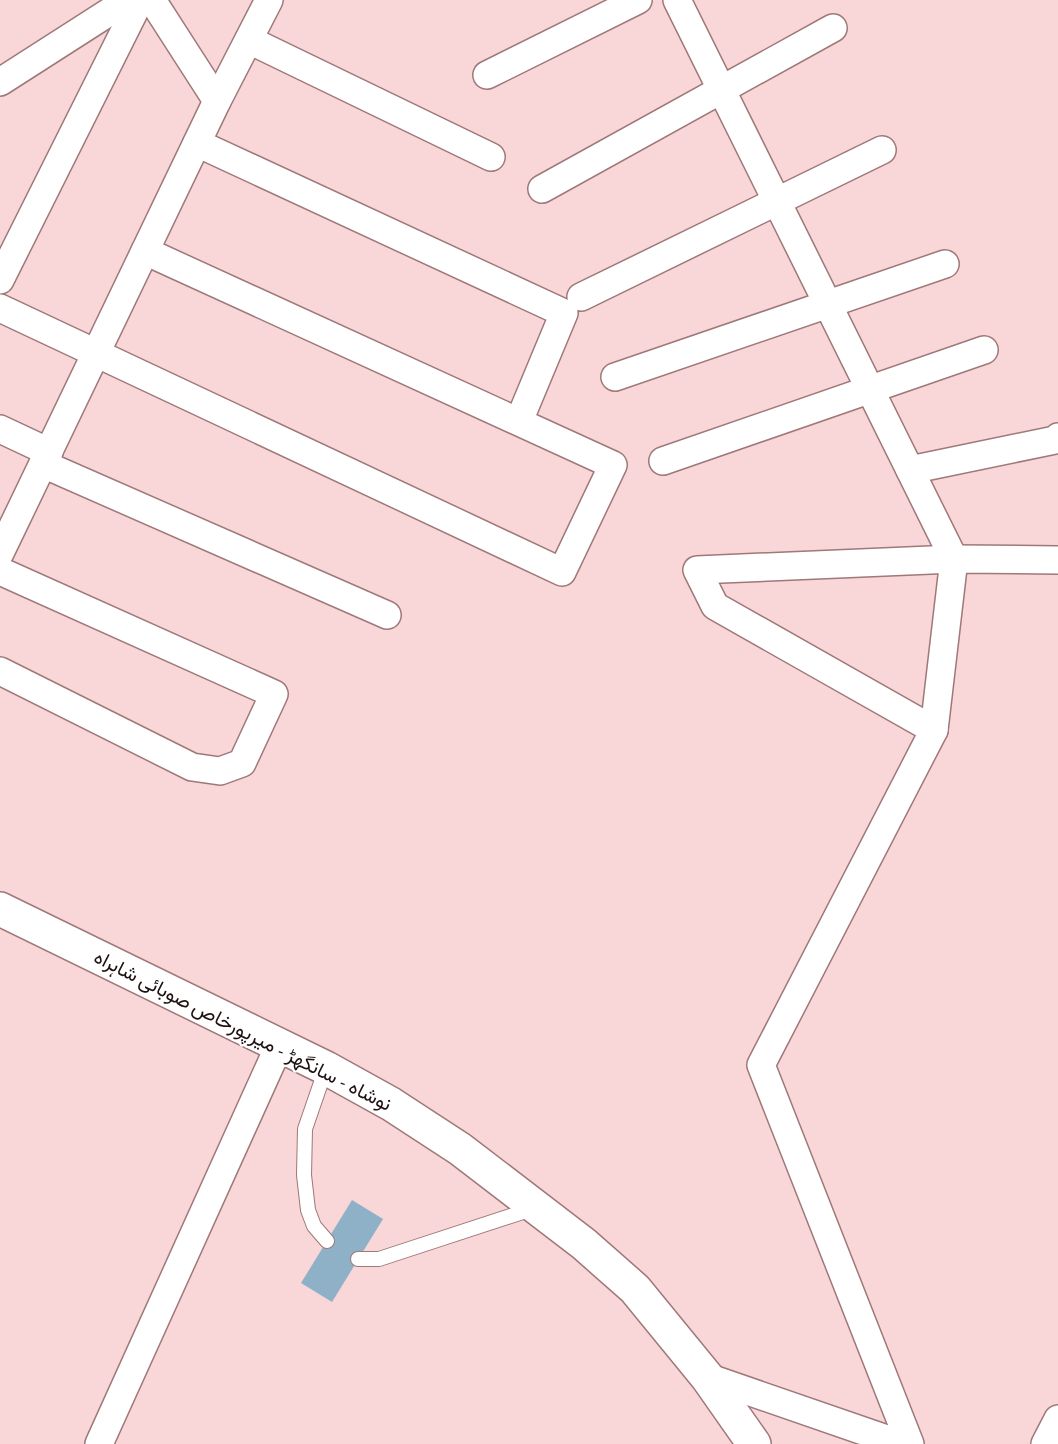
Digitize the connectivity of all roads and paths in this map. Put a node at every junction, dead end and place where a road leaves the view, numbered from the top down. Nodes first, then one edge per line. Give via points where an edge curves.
1 (128, 0) edge
2 (140, 0) edge
3 (152, 0) edge
4 (269, 0) edge
5 (638, 0) edge
6 (677, 0) edge
7 (833, 28) dead end
8 (249, 40) junction
9 (487, 75) dead end
10 (0, 82) edge
11 (721, 90) junction
12 (217, 101) junction
13 (197, 143) junction
14 (882, 150) dead end
15 (491, 157) dead end
16 (542, 189) dead end
17 (777, 201) junction
18 (145, 251) junction
19 (945, 264) dead end
20 (0, 280) edge
21 (581, 297) dead end
22 (828, 304) junction
23 (0, 308) edge
24 (984, 350) dead end
25 (96, 353) junction
26 (615, 377) dead end
27 (870, 389) junction
28 (519, 421) junction
29 (0, 429) edge
30 (1057, 440) edge
31 (46, 458) junction
32 (663, 461) dead end
33 (910, 470) junction
34 (0, 553) edge
35 (954, 559) junction
36 (1058, 560) edge
37 (0, 571) edge
38 (387, 615) dead end
39 (0, 671) edge
40 (934, 730) junction
41 (0, 909) edge
42 (279, 1046) junction
43 (326, 1068) junction
44 (537, 1208) junction
45 (327, 1241) dead end
46 (358, 1259) dead end
47 (707, 1377) junction
48 (1058, 1419) edge
49 (99, 1444) edge
50 (754, 1444) edge
51 (901, 1444) edge
52 (910, 1444) edge
53 (1045, 1444) edge

1 - 10 street
2 - 20 street
3 - 12 street
4 - 8 street
5 - 9 street
6 - 11 street
7 - 11 street
8 - 12 street
8 - 15 street
11 - 16 street
11 - 17 street
12 - 13 street
13 - 18 street
13 - 28 street via 564,314
14 - 17 street
17 - 21 street
17 - 22 street
18 - 25 street
18 - 28 street
19 - 22 street
22 - 26 street
22 - 27 street
23 - 25 street
24 - 27 street
25 - 28 street via 562,572 613,465
25 - 31 street
27 - 32 street
27 - 33 street
29 - 31 street
30 - 33 street
31 - 34 street
31 - 38 street
33 - 35 street
35 - 36 street
35 - 40 street
35 - 40 street via 697,570 715,606
37 - 39 street via 274,694 242,763 220,771 192,767
40 - 52 street via 761,1065
41 - 42 main road, نوشاہ - سانگھڑ - میرپورخاص صوبائی شاہراہ
42 - 43 main road, نوشاہ - سانگھڑ - میرپورخاص صوبائی شاہراہ
42 - 49 street
43 - 44 main road, نوشاہ - سانگھڑ - میرپورخاص صوبائی شاہراہ via 440,1136
43 - 45 lane via 305,1129 304,1175 308,1210 314,1226
44 - 46 lane via 379,1259
44 - 47 main road, نوشاہ - سانگھڑ - میرپورخاص صوبائی شاہراہ via 635,1289
47 - 50 main road, نوشاہ - سانگھڑ - میرپورخاص صوبائی شاہراہ
47 - 51 street
48 - 53 street

